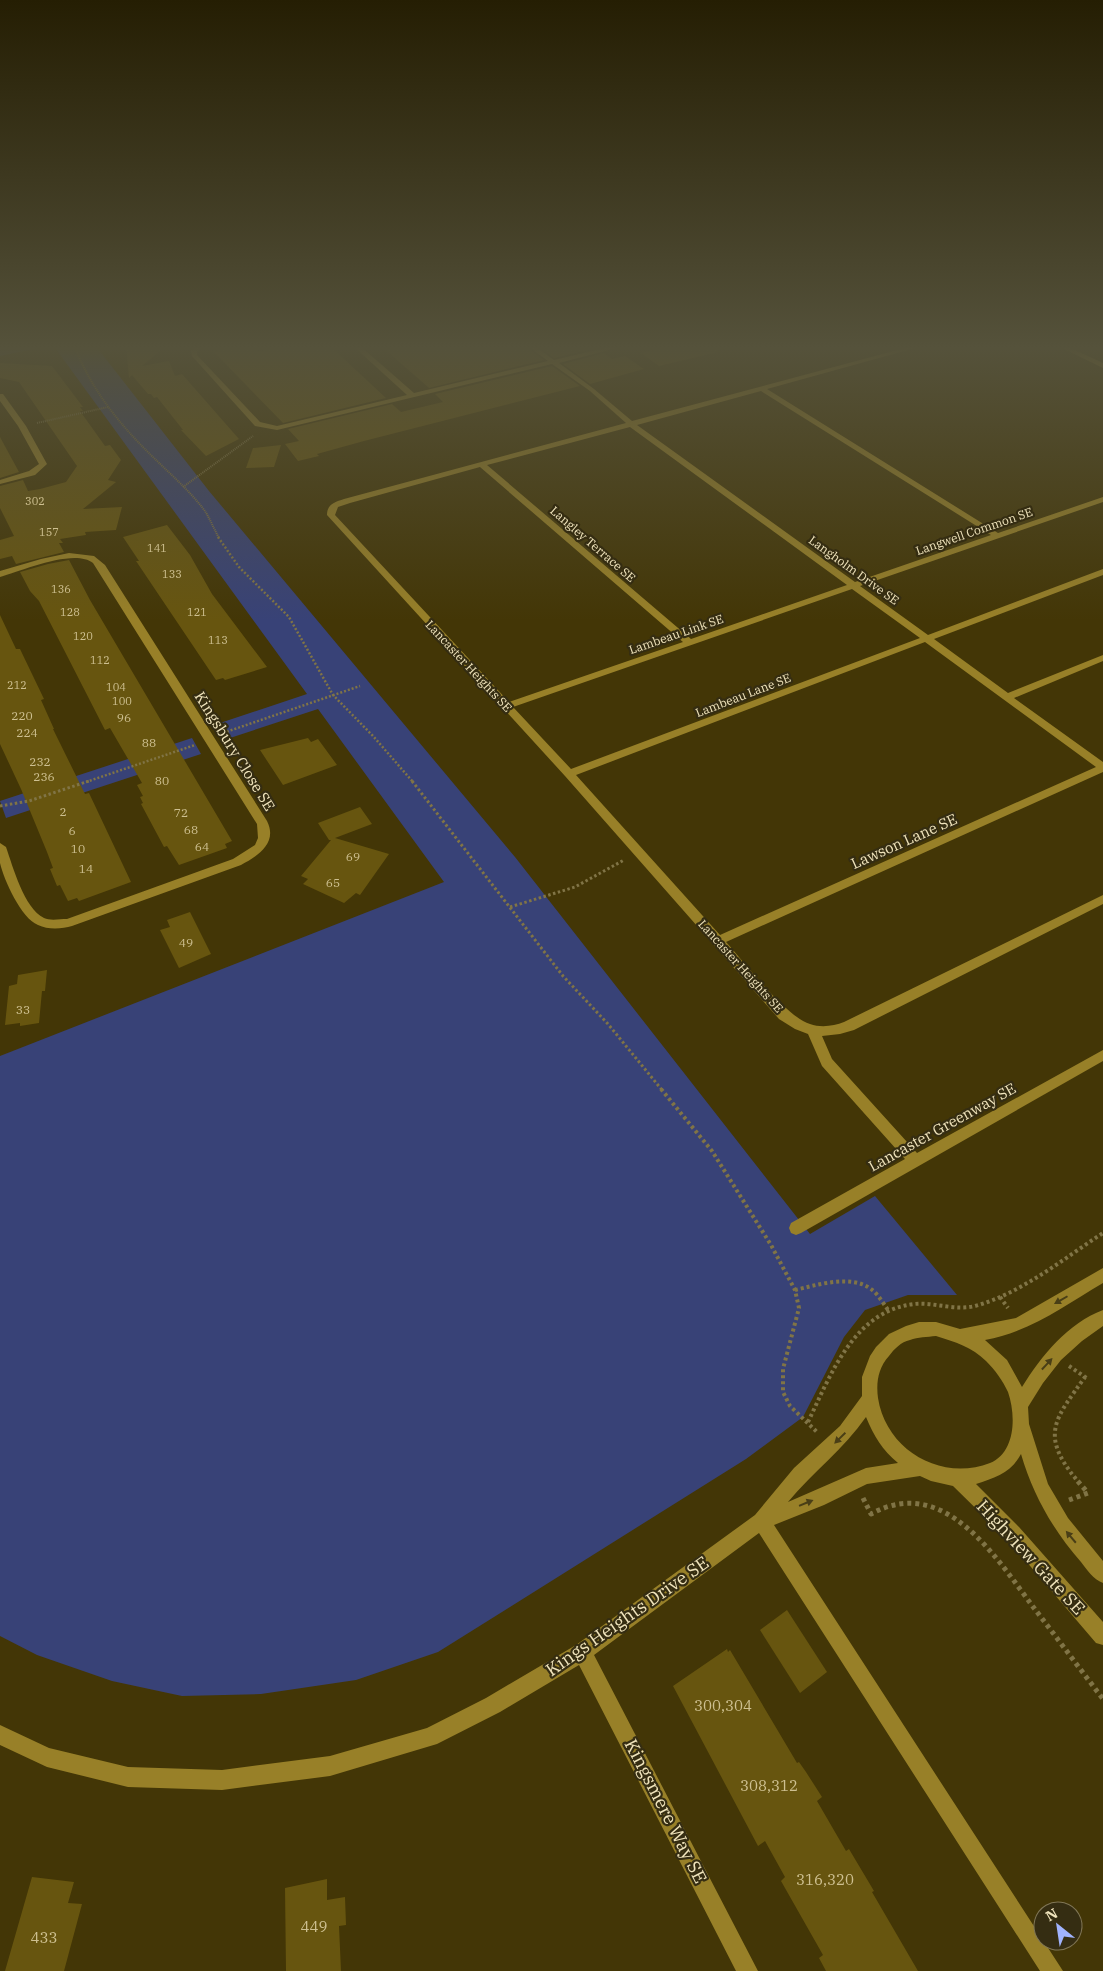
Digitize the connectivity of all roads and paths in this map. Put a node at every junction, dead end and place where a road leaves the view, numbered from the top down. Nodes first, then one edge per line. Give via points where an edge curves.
1 (28, 437) edge
2 (136, 437) edge
3 (251, 437) edge
4 (582, 437) edge
5 (649, 437) edge
6 (839, 437) edge
7 (481, 464) junction
8 (0, 482) edge
9 (183, 487) junction
10 (1103, 499) edge
11 (998, 536) junction
12 (1103, 572) edge
13 (0, 574) edge
14 (853, 586) junction
15 (926, 639) junction
16 (689, 642) junction
17 (1103, 658) edge
18 (360, 686) dead end
19 (333, 695) junction
20 (1008, 698) junction
21 (507, 706) junction
22 (210, 739) junction
23 (1103, 767) edge
24 (569, 774) junction
25 (0, 806) edge
26 (0, 847) edge
27 (624, 860) dead end
28 (1103, 899) edge
29 (510, 907) junction
30 (718, 941) junction
31 (813, 1031) junction
32 (1103, 1055) edge
33 (915, 1160) junction
34 (796, 1228) dead end
35 (1103, 1275) edge
36 (795, 1290) junction
37 (1000, 1297) dead end
38 (888, 1310) dead end
39 (1011, 1312) dead end
40 (1103, 1317) edge
41 (961, 1336) junction
42 (1064, 1363) dead end
43 (869, 1400) junction
44 (1020, 1405) junction
45 (1022, 1427) junction
46 (822, 1437) dead end
47 (919, 1468) junction
48 (958, 1479) junction
49 (860, 1492) dead end
50 (1062, 1503) dead end
51 (761, 1521) junction
52 (1103, 1574) edge
53 (1103, 1636) edge
54 (583, 1652) junction
55 (1103, 1699) edge
56 (0, 1735) edge
57 (747, 1971) edge
58 (1052, 1971) edge

1 - 8 street via 43,464 32,473
2 - 9 path
3 - 9 path
4 - 7 street, Lancaster Heights SE
5 - 14 street, Langholm Drive SE
6 - 11 street
7 - 16 street, Langley Terrace SE
7 - 21 street, Lancaster Heights SE via 347,500 335,505 331,515
9 - 19 path via 206,513 239,567 289,617
10 - 11 street, Langwell Common SE
11 - 14 street, Langwell Common SE
12 - 15 street, Lambeau Lane SE
13 - 22 street, Kingsbury Close SE via 69,556 89,556 95,560
14 - 15 street, Langholm Drive SE
14 - 16 street, Lambeau Link SE
15 - 20 street, Langholm Drive SE
15 - 24 street, Lambeau Lane SE
16 - 21 street, Lambeau Link SE
17 - 20 street
18 - 19 path
19 - 22 path
19 - 29 path via 424,794
20 - 23 street, Langholm Drive SE
21 - 24 street, Lancaster Heights SE
22 - 25 path via 29,801
22 - 26 street, Kingsbury Close SE via 266,833 263,844 238,862 68,922 54,924 42,922 26,908
23 - 30 street, Lawson Lane SE
24 - 30 street, Lancaster Heights SE
27 - 29 path via 574,886
28 - 31 street via 849,1026 826,1033
29 - 36 path via 562,976 608,1024 712,1151
30 - 31 street, Lancaster Heights SE via 784,1014 801,1027
31 - 33 street via 827,1062
32 - 33 street, Lancaster Greenway SE
33 - 34 street, Lancaster Greenway SE
35 -> 41 street via 1020,1324
36 - 38 path via 821,1284 862,1284 875,1293
36 - 46 path via 799,1308 781,1376 781,1390 787,1402
37 - 39 path
44 -> 40 street via 1042,1369 1067,1343
41 - 43 street via 936,1330 913,1331 893,1340 878,1355 870,1376
41 - 44 street via 982,1347 1000,1363 1013,1383
42 - 50 path via 1086,1378 1056,1418 1056,1443 1064,1464 1088,1493
43 - 47 street via 875,1420 886,1438
43 -> 51 street, Kings Heights Drive SE via 846,1432 800,1474
44 - 45 street
45 - 48 street via 1016,1448 1002,1466 982,1476
52 -> 45 street via 1065,1530 1050,1507 1035,1474
47 - 48 street via 938,1476
51 -> 47 street, Kings Heights Drive SE via 866,1476
48 - 53 street, Highview Gate SE via 1013,1533
49 - 55 path via 871,1514 896,1502 931,1507 948,1513 976,1534
51 - 54 street, Kings Heights Drive SE
51 - 58 street
54 - 56 street, Kings Heights Drive SE via 493,1705 430,1737 330,1766 222,1780 128,1777 47,1757
54 - 57 street, Kingsmere Way SE

